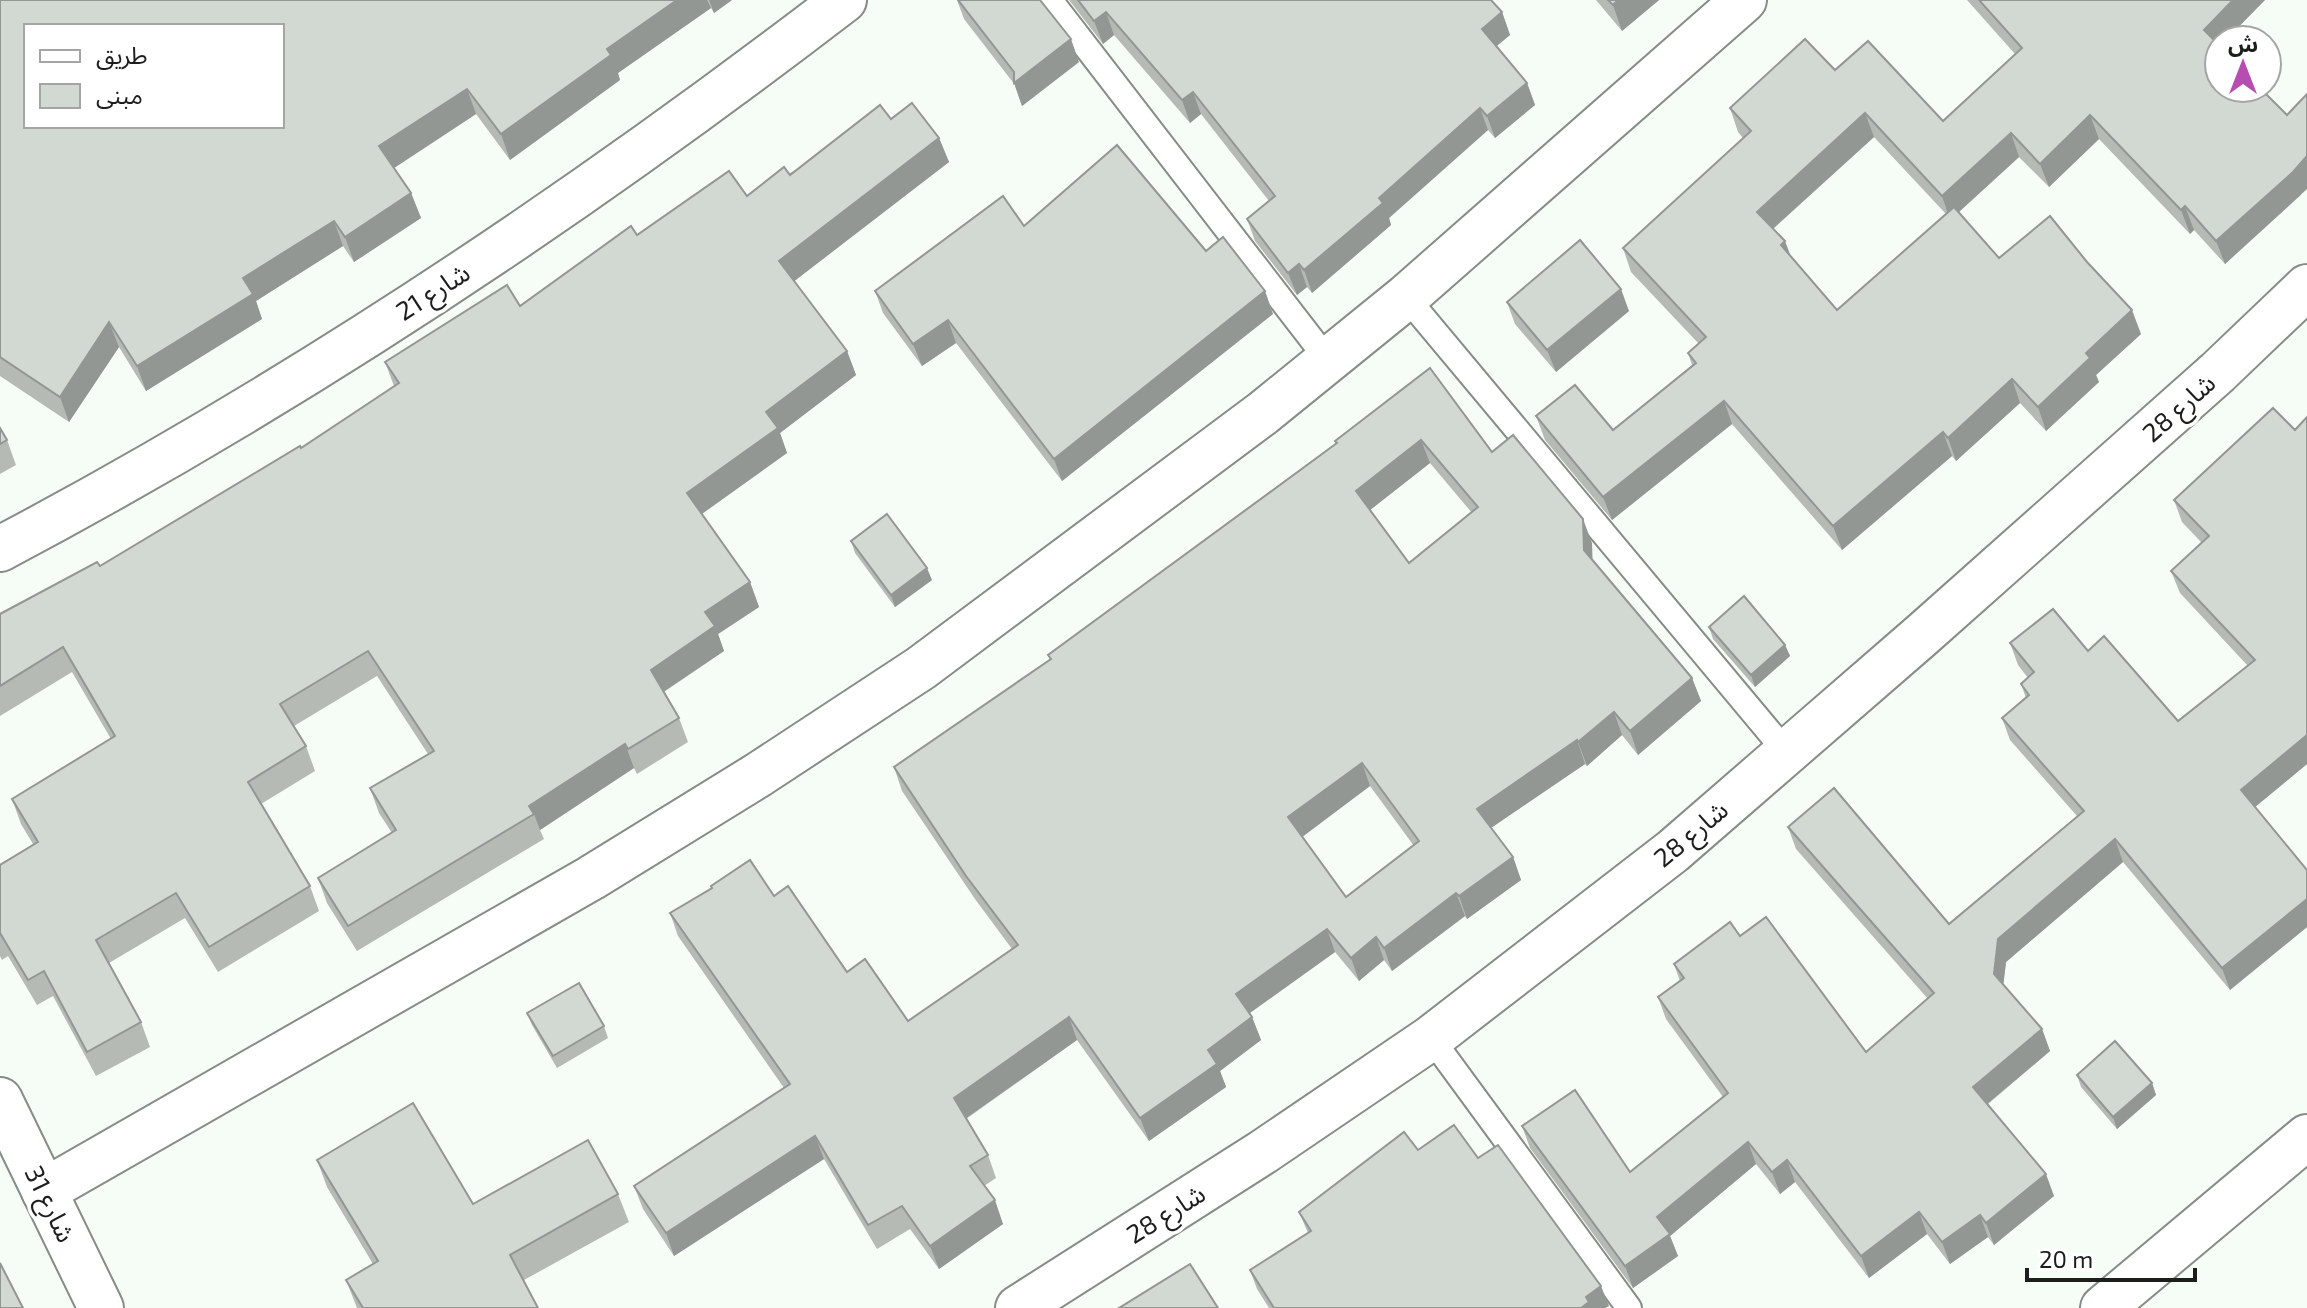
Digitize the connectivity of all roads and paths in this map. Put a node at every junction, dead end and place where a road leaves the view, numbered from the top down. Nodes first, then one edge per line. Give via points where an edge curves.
1 (844, 0) edge
2 (1050, 0) edge
3 (1744, 0) edge
4 (2307, 287) edge
5 (1406, 297) junction
6 (1327, 359) junction
7 (0, 549) edge
8 (1787, 753) junction
9 (1431, 1038) junction
10 (0, 1100) edge
11 (2307, 1137) edge
12 (44, 1191) junction
13 (101, 1308) edge
14 (1018, 1308) edge
15 (1629, 1308) edge
16 (2103, 1308) edge

1 - 7 street, شارع 21 via 512,242 239,416
2 - 6 lane
3 - 5 street
4 - 8 street, شارع 28 via 2196,392
5 - 6 street
5 - 8 lane
6 - 12 street via 1263,413 921,668 758,775 591,878
8 - 9 street, شارع 28 via 1673,851
9 - 14 street, شارع 28
9 - 15 lane
10 - 12 street, شارع 31
11 - 16 street
12 - 13 street, شارع 31

